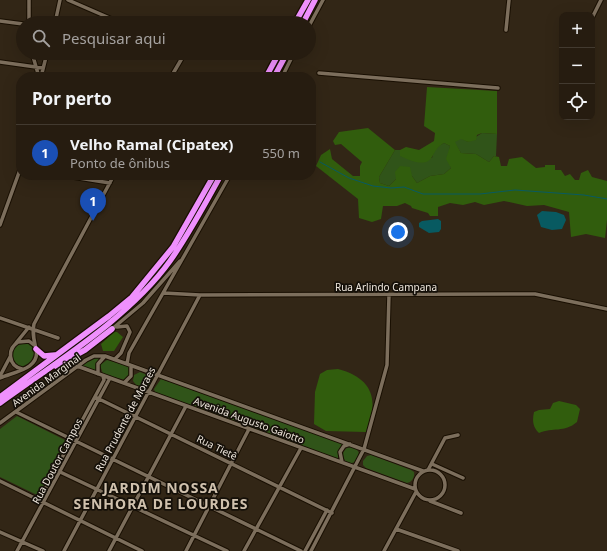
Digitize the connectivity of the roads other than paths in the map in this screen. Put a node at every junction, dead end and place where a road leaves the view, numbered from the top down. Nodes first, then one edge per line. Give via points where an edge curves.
1 (29, 0) edge
2 (60, 0) edge
3 (68, 0) edge
4 (308, 0) edge
5 (315, 0) edge
6 (323, 0) edge
7 (509, 0) edge
8 (601, 0) edge
9 (595, 12) edge
10 (29, 16) edge
11 (57, 16) edge
12 (105, 16) edge
13 (300, 16) edge
14 (307, 16) edge
15 (314, 16) edge
16 (0, 21) edge
17 (16, 23) edge
18 (506, 30) dead end
19 (34, 60) edge
20 (45, 60) edge
21 (181, 60) edge
22 (275, 60) edge
23 (282, 60) edge
24 (290, 60) edge
25 (0, 62) edge
26 (35, 67) junction
27 (43, 68) junction
28 (38, 72) edge
29 (42, 72) edge
30 (174, 72) edge
31 (269, 72) edge
32 (276, 72) edge
33 (284, 72) edge
34 (319, 74) dead end
35 (498, 88) dead end
36 (16, 180) edge
37 (91, 180) edge
38 (112, 180) edge
39 (211, 180) edge
40 (218, 180) edge
41 (227, 180) edge
42 (110, 183) junction
43 (0, 225) edge
44 (184, 255) junction
45 (164, 293) junction
46 (200, 295) junction
47 (389, 295) junction
48 (607, 309) edge
49 (0, 318) edge
50 (34, 324) junction
51 (28, 328) junction
52 (112, 329) junction
53 (33, 330) junction
54 (58, 338) dead end
55 (16, 343) junction
56 (36, 348) junction
57 (57, 354) junction
58 (105, 356) junction
59 (10, 357) junction
60 (114, 359) junction
61 (129, 365) junction
62 (77, 366) junction
63 (22, 369) junction
64 (98, 374) junction
65 (157, 375) junction
66 (103, 376) junction
67 (0, 377) edge
68 (37, 377) junction
69 (110, 378) junction
70 (124, 383) junction
71 (149, 392) junction
72 (0, 397) edge
73 (95, 397) junction
74 (99, 399) junction
75 (0, 404) edge
76 (186, 406) junction
77 (16, 412) junction
78 (135, 416) junction
79 (0, 423) edge
80 (249, 429) junction
81 (171, 433) junction
82 (458, 435) dead end
83 (74, 441) junction
84 (351, 444) junction
85 (301, 448) junction
86 (364, 449) junction
87 (113, 459) junction
88 (342, 463) junction
89 (232, 464) junction
90 (432, 464) junction
91 (356, 467) junction
92 (428, 470) junction
93 (58, 471) junction
94 (423, 472) junction
95 (148, 476) junction
96 (463, 478) dead end
97 (0, 481) edge
98 (278, 486) junction
99 (96, 489) junction
100 (416, 490) junction
101 (39, 500) junction
102 (428, 500) junction
103 (44, 502) junction
104 (132, 506) junction
105 (209, 506) junction
106 (327, 510) junction
107 (332, 513) junction
108 (460, 513) dead end
109 (80, 521) junction
110 (256, 529) junction
111 (396, 529) junction
112 (0, 532) edge
113 (194, 536) junction
114 (116, 538) junction
115 (22, 542) junction
116 (17, 551) edge
117 (43, 551) edge
118 (64, 551) edge
119 (109, 551) edge
120 (142, 551) edge
121 (186, 551) edge
122 (227, 551) edge
123 (244, 551) edge
124 (301, 551) edge
125 (305, 551) edge
126 (311, 551) edge
127 (384, 551) edge
128 (458, 551) edge

1 - 10 street
2 - 11 street
3 - 12 street
4 - 13 highway
5 - 14 highway
6 - 15 street
7 - 18 street
8 - 9 street
16 - 17 street
19 - 26 street
20 - 27 street
21 - 30 street
22 - 31 highway
23 - 32 highway
24 - 33 street
25 - 26 street
26 - 27 street
26 - 28 street
27 - 29 street
34 - 35 street
36 - 43 street
37 - 42 street
38 - 42 street
39 - 57 highway via 173,248 152,275 132,297
40 - 68 highway via 192,228 148,287 108,323
41 - 44 street
42 - 50 street
44 - 45 street
44 - 52 street via 143,303
45 - 46 street, Rua Arlindo Campana
45 - 61 street via 129,353
46 - 47 street, Rua Arlindo Campana
46 - 65 street, Rua Prudente de Moraes
47 - 48 street, Rua Arlindo Campana via 538,295
47 - 86 street via 387,365
49 - 51 street
50 - 51 street
50 - 53 street
51 - 53 street
51 - 55 street
52 - 60 street via 124,325 130,328 122,353
52 - 68 highway via 85,350
53 - 54 street
53 - 56 street
55 - 56 street via 26,341
55 - 59 street
56 - 57 highway via 44,356
56 - 63 street via 32,365
57 - 72 highway
58 - 60 street, Avenida Augusto Gaiotto
58 - 62 street, Avenida Marginal via 94,356
58 - 64 street via 98,364
59 - 63 street via 14,365
59 - 67 street
60 - 61 street, Avenida Augusto Gaiotto
61 - 65 street, Avenida Augusto Gaiotto
61 - 70 street via 131,376
62 - 64 street, Avenida Augusto Gaiotto
62 - 77 street, Avenida Marginal
63 - 67 street
64 - 66 street, Avenida Augusto Gaiotto
65 - 71 street, Rua Prudente de Moraes
65 - 84 street, Avenida Augusto Gaiotto
66 - 69 street, Avenida Augusto Gaiotto
66 - 73 street, Rua Doutor Campos via 104,380
68 - 75 highway
69 - 70 street, Avenida Augusto Gaiotto
69 - 74 street, Rua Doutor Campos
70 - 71 street, Avenida Augusto Gaiotto
71 - 76 street, Avenida Augusto Gaiotto
71 - 78 street, Rua Prudente de Moraes
73 - 74 street, Rua Tietê
73 - 83 street, Rua Doutor Campos
74 - 78 street, Rua Tietê
74 - 83 street, Rua Doutor Campos
76 - 80 street, Avenida Augusto Gaiotto
76 - 81 street
77 - 79 street, Avenida Marginal
77 - 83 street
78 - 81 street, Rua Tietê
78 - 87 street, Rua Prudente de Moraes
80 - 85 street, Avenida Augusto Gaiotto
80 - 89 street
81 - 89 street, Rua Tietê
81 - 95 street
82 - 90 street via 445,438
83 - 87 street
83 - 93 street, Rua Doutor Campos
84 - 86 street, Avenida Augusto Gaiotto
84 - 88 street via 344,446 340,452
85 - 88 street, Avenida Augusto Gaiotto
85 - 98 street
86 - 91 street
86 - 94 street, Avenida Augusto Gaiotto
87 - 95 street
87 - 99 street, Rua Prudente de Moraes
88 - 91 street, Avenida Augusto Gaiotto
89 - 98 street, Rua Tietê
89 - 105 street
90 - 92 street
90 - 96 street
91 - 100 street, Avenida Augusto Gaiotto
91 - 107 street
92 - 94 street
92 - 102 street via 442,475 446,484 439,498
93 - 99 street
93 - 101 street, Rua Doutor Campos
93 - 103 street, Rua Doutor Campos
94 - 100 street via 416,479
95 - 104 street
95 - 105 street
97 - 101 street
98 - 106 street, Rua Tietê
98 - 110 street
99 - 104 street
99 - 109 street, Rua Prudente de Moraes
100 - 102 street via 420,497
100 - 111 street
101 - 103 street
102 - 108 street
103 - 109 street
103 - 115 street, Rua Doutor Campos
104 - 113 street
104 - 114 street
105 - 110 street
105 - 113 street
106 - 107 street, Rua Tietê
106 - 125 street
107 - 126 street
109 - 114 street
109 - 118 street, Rua Prudente de Moraes
110 - 123 street
110 - 124 street
111 - 127 street
111 - 128 street
112 - 115 street
113 - 121 street
113 - 122 street
114 - 119 street
114 - 120 street
115 - 116 street, Rua Doutor Campos
115 - 117 street

